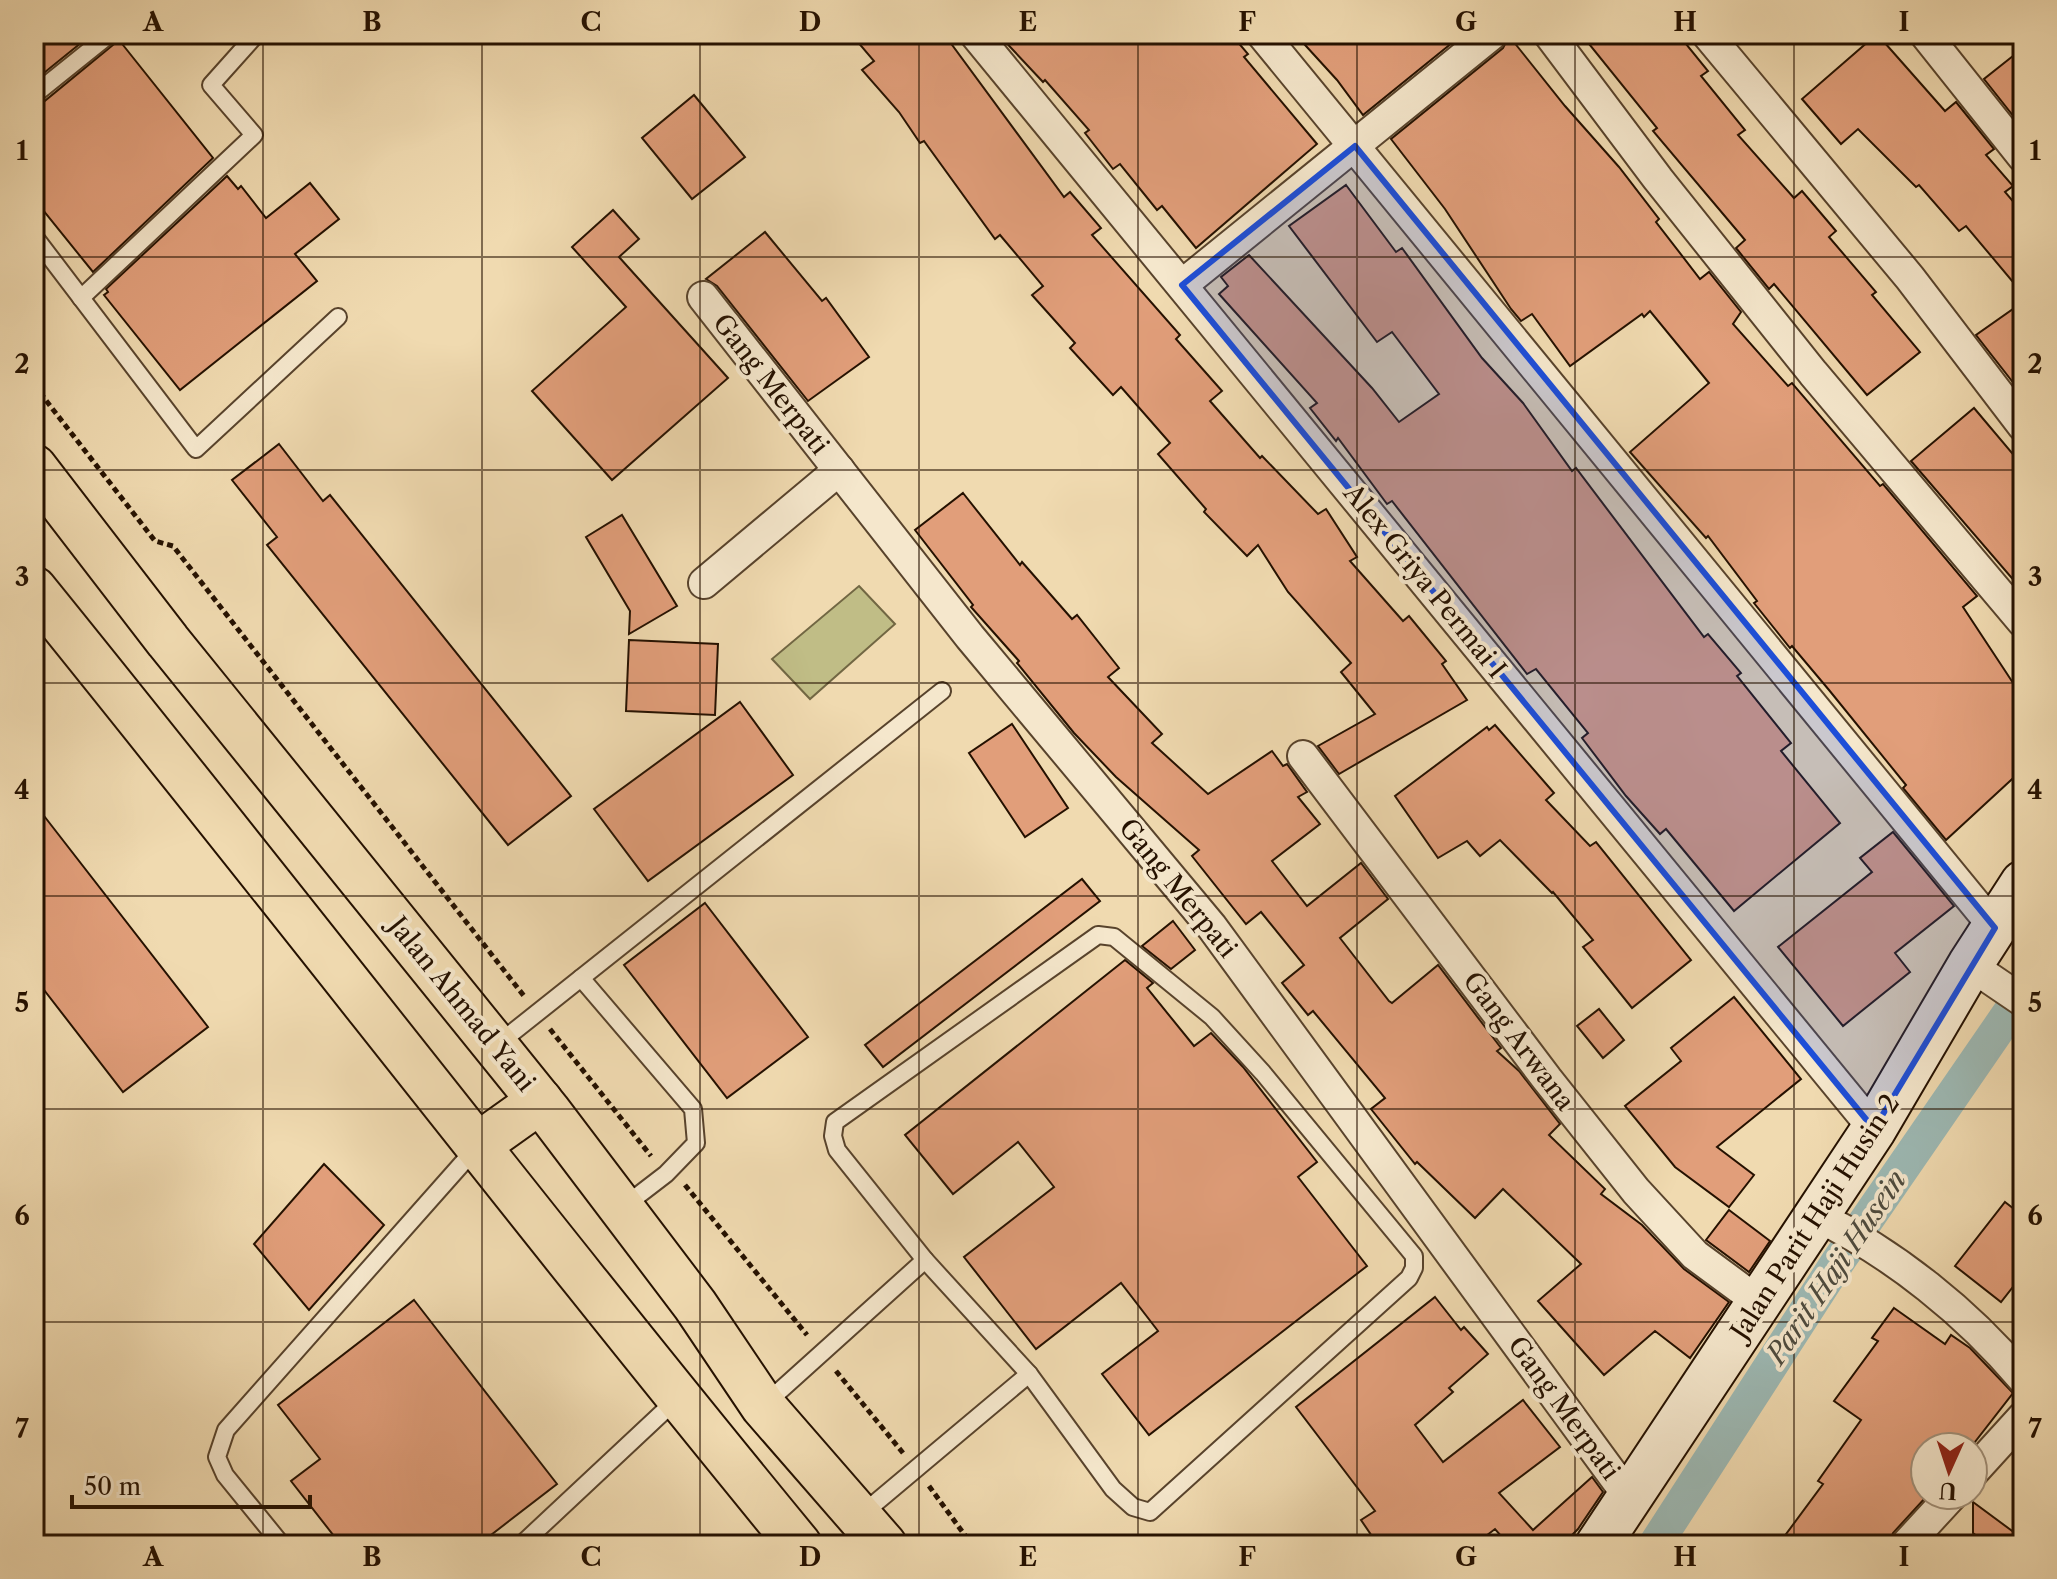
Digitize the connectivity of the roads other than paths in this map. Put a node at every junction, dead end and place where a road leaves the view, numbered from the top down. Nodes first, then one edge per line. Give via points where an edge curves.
1 (110, 34) edge
2 (248, 34) edge
3 (975, 34) edge
4 (1262, 34) edge
5 (1492, 34) edge
6 (1549, 34) edge
7 (1707, 34) edge
8 (1925, 34) edge
9 (34, 95) edge
10 (1355, 146) junction
11 (2023, 157) edge
12 (34, 236) edge
13 (1182, 285) junction
14 (703, 297) dead end
15 (81, 298) junction
16 (338, 317) dead end
17 (2023, 426) edge
18 (34, 467) edge
19 (839, 470) junction
20 (704, 583) dead end
21 (34, 589) edge
22 (2023, 622) edge
23 (942, 691) dead end
24 (1303, 756) dead end
25 (2023, 883) edge
26 (1995, 928) junction
27 (1982, 973) junction
28 (581, 978) junction
29 (2023, 1001) edge
30 (496, 1045) junction
31 (540, 1101) junction
32 (1874, 1129) junction
33 (478, 1145) junction
34 (622, 1207) junction
35 (1829, 1222) junction
36 (925, 1260) junction
37 (1760, 1303) junction
38 (1029, 1374) junction
39 (2023, 1379) edge
40 (678, 1398) junction
41 (763, 1406) junction
42 (2023, 1417) edge
43 (1989, 1454) edge
44 (1629, 1497) junction
45 (1937, 1511) edge
46 (872, 1530) edge
47 (282, 1545) edge
48 (521, 1545) edge
49 (799, 1545) edge
50 (1598, 1545) edge
51 (1906, 1545) edge

1 - 9 lane
2 - 15 lane via 253,38 211,85 254,135
3 - 13 street, Alex Griya Permai I
4 - 10 street
5 - 10 street
6 - 22 street via 1803,361
7 - 17 street via 1910,278
8 - 11 street
10 - 13 street
10 - 26 street
12 - 15 lane
13 - 32 street, Alex Griya Permai I
14 - 19 street, Gang Merpati
15 - 16 lane via 196,449
18 - 30 highway, Jalan Ahmad Yani
19 - 20 street
19 - 44 street, Gang Merpati via 970,637 1212,927
21 - 33 highway
23 - 28 lane
24 - 37 street, Gang Arwana via 1636,1191 1695,1255
25 - 26 street, Jalan Parit Haji Husin 2
26 - 27 street, Jalan Parit Haji Husin 2
27 - 29 street
27 - 32 street, Jalan Parit Haji Husin 2
28 - 30 lane
28 - 34 lane via 693,1109 696,1143
30 - 31 highway, Jalan Ahmad Yani
31 - 33 highway
31 - 34 highway, Jalan Ahmad Yani
32 - 35 street, Jalan Parit Haji Husin 2
33 - 40 highway
33 - 47 lane via 226,1430 217,1457 225,1475
34 - 41 highway, Jalan Ahmad Yani
35 - 37 street, Jalan Parit Haji Husin 2
35 - 39 street via 1882,1253 1938,1296
36 - 38 lane
36 - 38 lane via 837,1150 835,1122 1098,935 1114,937 1212,1017 1414,1256 1409,1278 1150,1512 1133,1507 1113,1489
36 - 41 lane
37 - 44 street, Jalan Parit Haji Husin 2
38 - 46 lane via 916,1469
40 - 48 lane
40 - 49 highway
41 - 46 highway, Jalan Ahmad Yani
42 - 43 street
44 - 50 street, Jalan Parit Haji Husin 2
45 - 51 street

